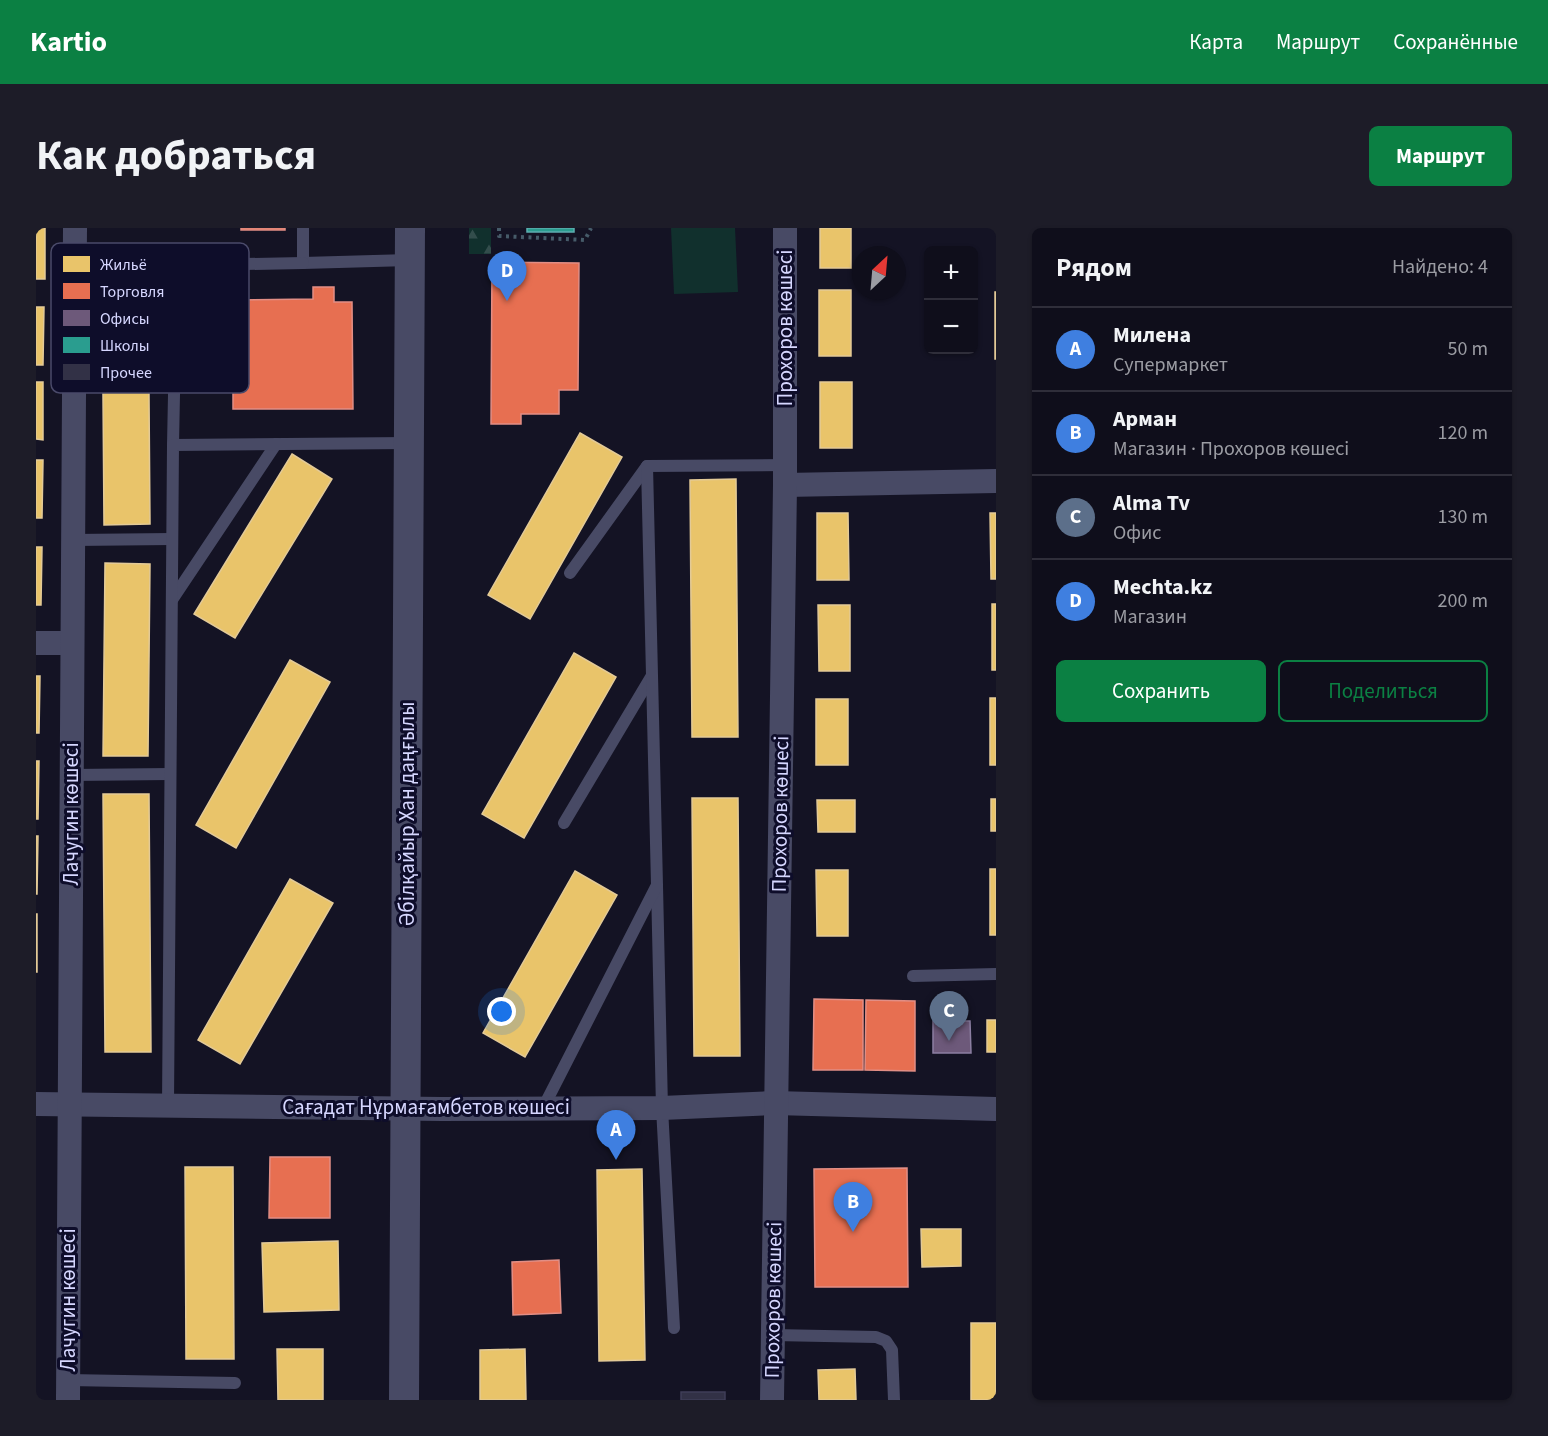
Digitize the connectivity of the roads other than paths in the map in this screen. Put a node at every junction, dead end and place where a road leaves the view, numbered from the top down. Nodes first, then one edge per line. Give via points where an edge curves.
1 (75, 228) edge
2 (303, 228) edge
3 (410, 228) edge
4 (785, 228) edge
5 (75, 243) edge
6 (410, 260) junction
7 (303, 263) junction
8 (249, 264) edge
9 (74, 393) edge
10 (174, 393) edge
11 (409, 443) junction
12 (276, 444) junction
13 (173, 445) junction
14 (647, 466) junction
15 (785, 475) junction
16 (996, 481) edge
17 (172, 539) junction
18 (73, 540) junction
19 (570, 573) dead end
20 (172, 600) junction
21 (36, 643) edge
22 (72, 643) junction
23 (652, 676) junction
24 (170, 774) junction
25 (72, 775) junction
26 (564, 823) dead end
27 (657, 885) junction
28 (996, 974) edge
29 (913, 976) dead end
30 (775, 1103) junction
31 (36, 1104) edge
32 (69, 1104) junction
33 (168, 1105) junction
34 (543, 1107) junction
35 (662, 1108) junction
36 (405, 1109) junction
37 (996, 1109) edge
38 (674, 1328) dead end
39 (772, 1335) junction
40 (235, 1383) dead end
41 (68, 1390) edge
42 (404, 1400) edge
43 (772, 1400) edge
44 (894, 1400) edge

1 - 5 street, Лачугин көшесі
2 - 7 lane
3 - 6 street, Әбілқайыр Хан даңғылы
4 - 15 street, Прохоров көшесі
6 - 7 lane
6 - 11 street, Әбілқайыр Хан даңғылы
7 - 8 lane
9 - 18 street, Лачугин көшесі
10 - 13 lane
11 - 12 lane
11 - 36 street, Әбілқайыр Хан даңғылы
12 - 13 lane
12 - 20 lane
13 - 17 lane
14 - 15 lane
14 - 19 lane
14 - 23 lane
15 - 16 street
15 - 30 street, Прохоров көшесі
17 - 18 lane
17 - 20 lane
18 - 22 street, Лачугин көшесі
20 - 24 lane
21 - 22 street
22 - 25 street, Лачугин көшесі
23 - 26 lane
23 - 27 lane
24 - 25 lane
24 - 33 lane
25 - 32 street, Лачугин көшесі
27 - 34 lane
27 - 35 lane
28 - 29 lane
30 - 35 street, Сағадат Нұрмағамбетов көшесі
30 - 37 street, Сағадат Нұрмағамбетов көшесі
30 - 39 street, Прохоров көшесі
31 - 32 street, Сағадат Нұрмағамбетов көшесі
32 - 33 street, Сағадат Нұрмағамбетов көшесі
32 - 41 street, Лачугин көшесі
33 - 36 street, Сағадат Нұрмағамбетов көшесі
34 - 35 street, Сағадат Нұрмағамбетов көшесі
34 - 36 street, Сағадат Нұрмағамбетов көшесі
35 - 38 lane
36 - 42 street, Әбілқайыр Хан даңғылы
39 - 43 street, Прохоров көшесі
39 - 44 lane via 876,1337 886,1341 892,1350
40 - 41 lane

